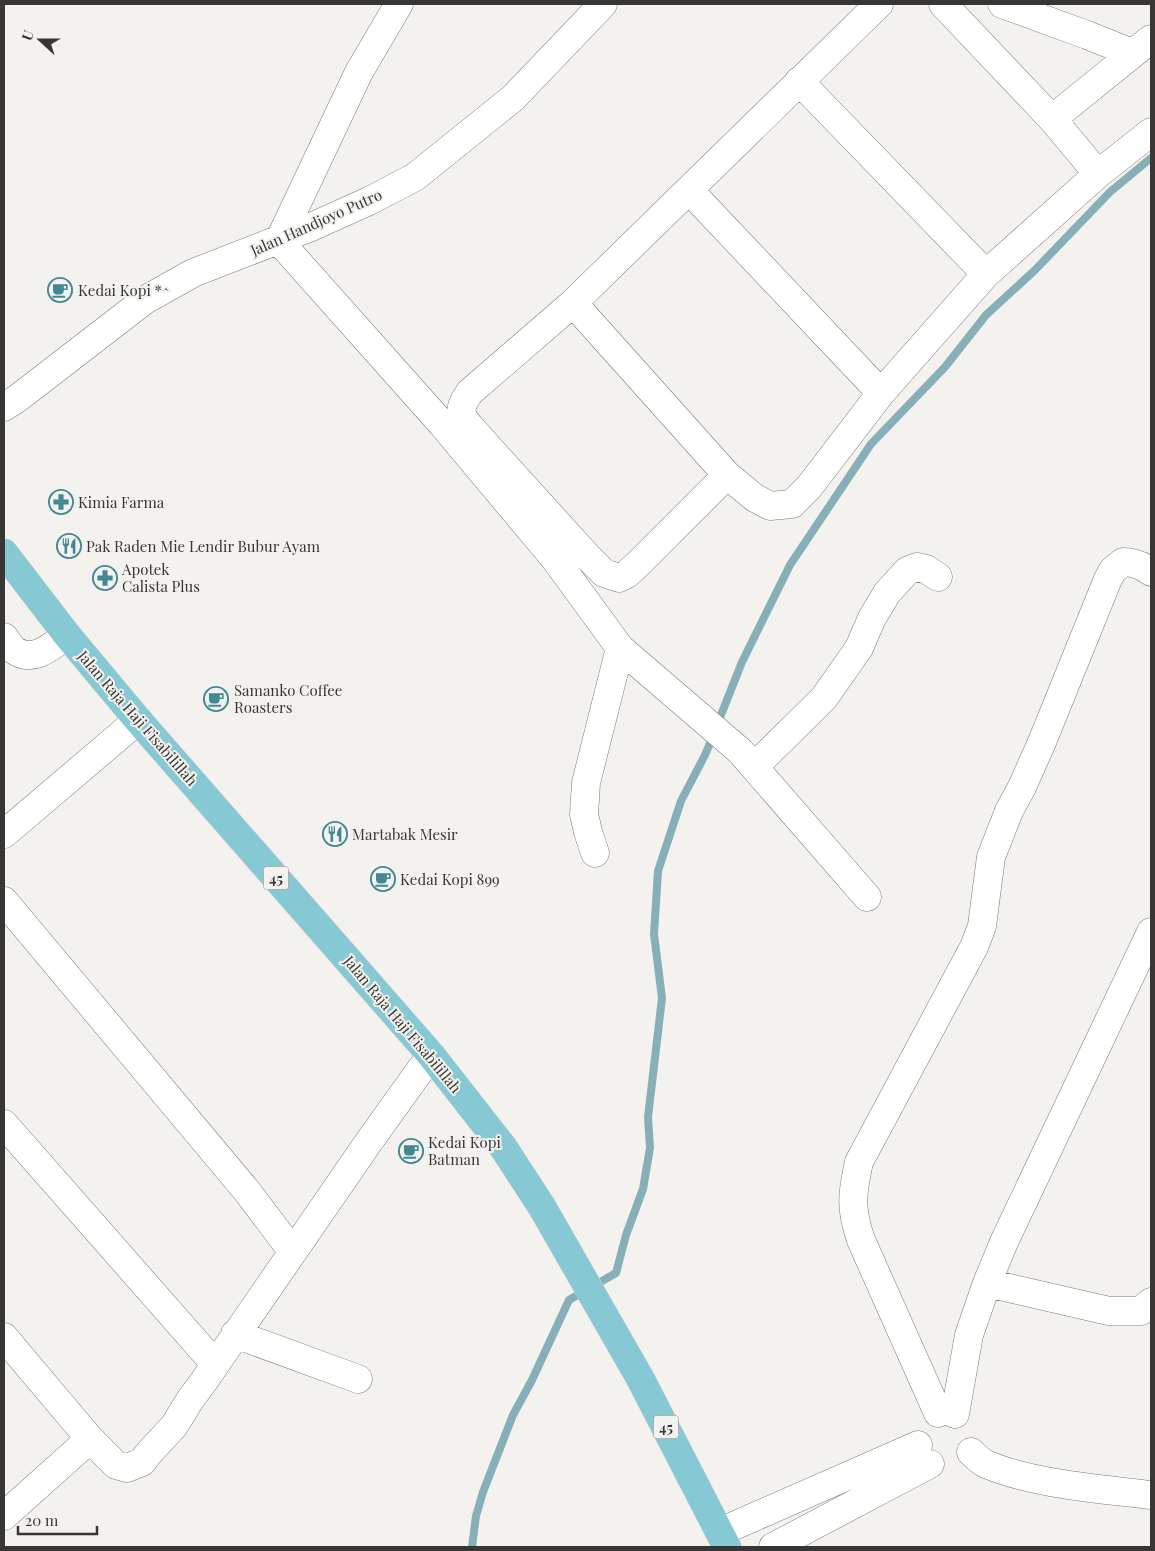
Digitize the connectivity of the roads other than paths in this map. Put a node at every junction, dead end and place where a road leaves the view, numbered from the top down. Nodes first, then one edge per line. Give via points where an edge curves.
1 (604, 4) edge
2 (879, 4) edge
3 (943, 4) edge
4 (1002, 4) edge
5 (393, 6) edge
6 (1142, 46) edge
7 (799, 81) junction
8 (1052, 119) junction
9 (1151, 132) edge
10 (1098, 174) junction
11 (689, 190) junction
12 (279, 241) junction
13 (986, 274) junction
14 (573, 303) junction
15 (881, 393) junction
16 (4, 407) edge
17 (727, 475) junction
18 (4, 553) edge
19 (1151, 572) edge
20 (938, 577) dead end
21 (67, 635) junction
22 (4, 637) edge
23 (620, 648) junction
24 (138, 720) junction
25 (754, 767) junction
26 (4, 834) edge
27 (595, 853) dead end
28 (867, 897) dead end
29 (4, 902) edge
30 (1151, 932) edge
31 (431, 1055) junction
32 (4, 1124) edge
33 (293, 1252) junction
34 (988, 1283) junction
35 (1151, 1302) edge
36 (235, 1334) junction
37 (4, 1336) edge
38 (215, 1364) junction
39 (358, 1379) dead end
40 (946, 1414) junction
41 (90, 1439) junction
42 (971, 1452) junction
43 (924, 1454) junction
44 (1151, 1495) edge
45 (4, 1516) edge
46 (723, 1540) edge
47 (773, 1547) edge

1 - 12 street, Jalan Handjoyo Putro via 513,98 415,176 369,201
2 - 7 street
3 - 8 street
4 - 6 street via 1087,34
5 - 12 street
6 - 8 street
7 - 11 street
7 - 13 street
8 - 10 street
9 - 10 street
10 - 13 street
11 - 14 street
11 - 15 street
12 - 16 street, Jalan Handjoyo Putro via 192,273 145,300
12 - 23 street via 442,424 555,559
13 - 15 street
14 - 17 street
14 - 17 street via 470,392 460,410 462,418 593,562 604,573 619,578 637,565
15 - 17 street via 809,487 792,504 770,506
18 - 21 main road, Jalan Raja Haji Fisabilillah / 45
19 - 40 street via 1133,562 1123,562 1108,579 991,857 982,926 974,947 859,1162 853,1191 854,1218 861,1240
20 - 25 street via 926,568 907,570 887,593 859,648 824,698
21 - 22 street via 40,654 29,656 14,650
21 - 24 main road, Jalan Raja Haji Fisabilillah / 45
23 - 25 street via 740,751
23 - 27 street via 586,783 584,814
24 - 26 street
24 - 31 main road, Jalan Raja Haji Fisabilillah / 45
25 - 28 street
29 - 33 street via 246,1190
30 - 34 street via 1008,1233
31 - 33 street
31 - 46 main road, Jalan Raja Haji Fisabilillah / 45 via 503,1147 542,1207 640,1378
32 - 38 street
33 - 36 street
34 - 35 street via 1110,1311 1141,1311
34 - 40 street
36 - 38 street
36 - 39 street
37 - 41 street
38 - 41 street via 174,1426 142,1462 127,1468 116,1465
40 - 42 street via 963,1419 969,1425 973,1443
40 - 43 street via 929,1418 922,1425 918,1434
41 - 45 street
42 - 43 street via 953,1468 937,1468
42 - 44 street via 984,1463 1050,1482
43 - 46 street
43 - 47 street

